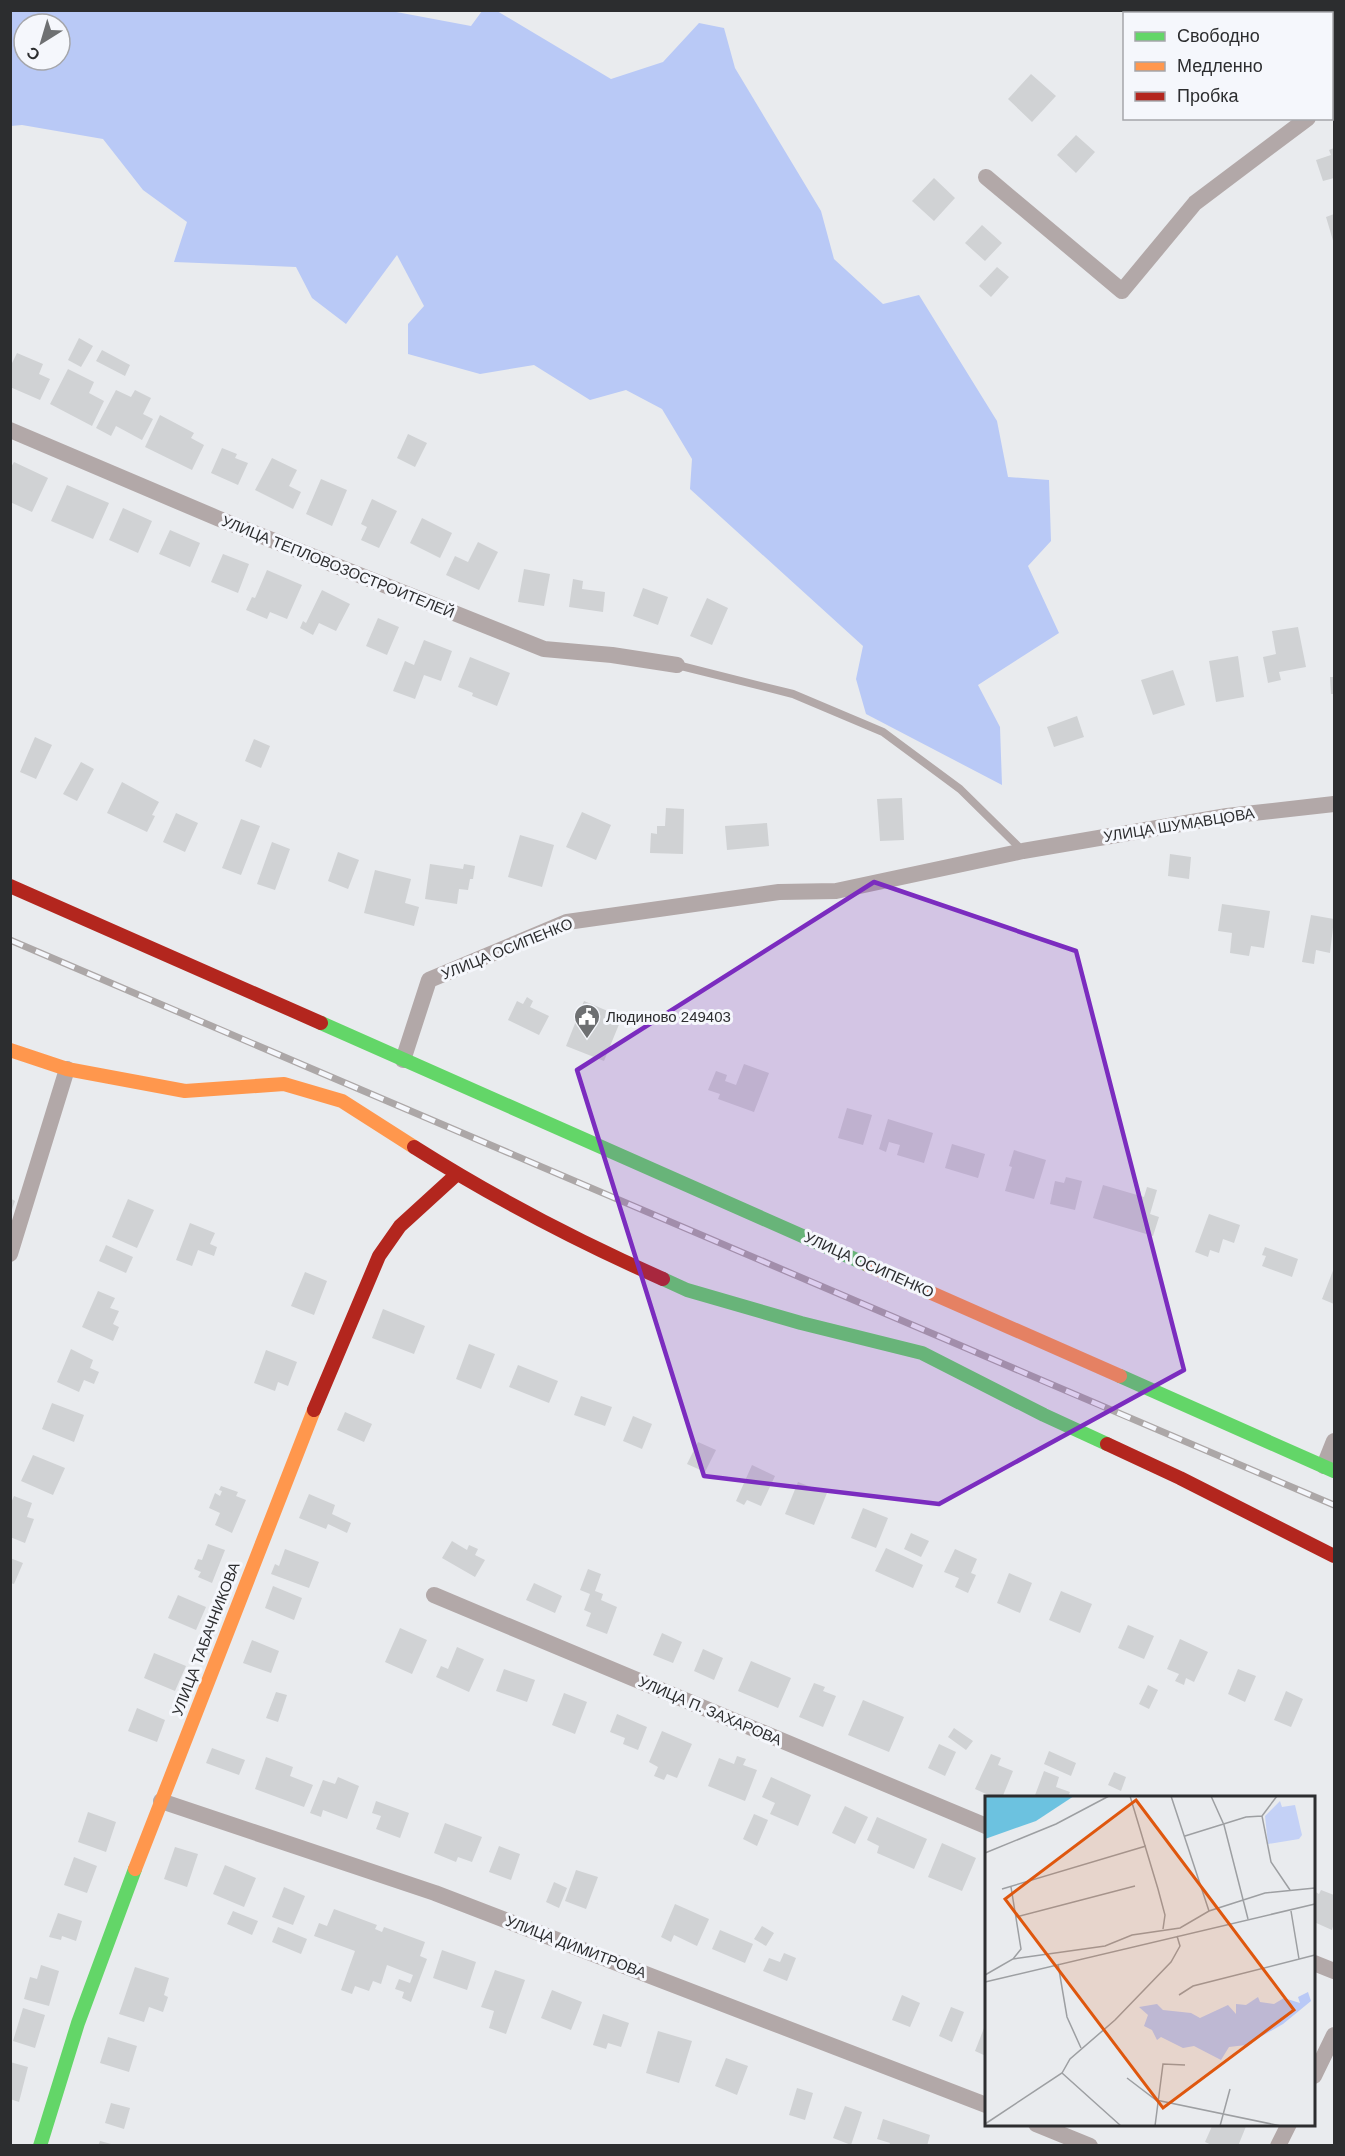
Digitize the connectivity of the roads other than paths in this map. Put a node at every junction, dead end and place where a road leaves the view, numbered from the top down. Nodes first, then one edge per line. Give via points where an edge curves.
1 (1305, 120) edge
2 (986, 177) dead end
3 (10, 430) edge
4 (677, 665) joint
5 (1335, 804) edge
6 (1023, 851) junction
7 (10, 886) edge
8 (10, 1050) edge
9 (403, 1060) junction
10 (67, 1069) junction
11 (457, 1174) junction
12 (10, 1254) edge
13 (1335, 1441) edge
14 (1329, 1469) edge
15 (1335, 1556) edge
16 (434, 1595) dead end
17 (161, 1801) junction
18 (985, 1825) edge
19 (1315, 1963) edge
20 (1335, 1971) edge
21 (1335, 2035) edge
22 (1315, 2074) edge
23 (985, 2104) edge
24 (1041, 2126) edge
25 (1288, 2126) edge
26 (40, 2145) edge
27 (1090, 2145) edge
28 (1278, 2145) edge

1 - 2 street via 1195,203 1122,291
3 - 4 street, УЛИЦА ТЕПЛОВОЗОСТРОИТЕЛЕЙ via 544,650
4 - 6 lane via 793,694 883,732 960,789
5 - 6 street, УЛИЦА ШУМАВЦОВА via 1227,816
6 - 9 street, УЛИЦА ОСИПЕНКО via 836,891 779,892 567,922 429,980
7 - 9 street, УЛИЦА ОСИПЕНКО
8 - 10 street
9 - 14 street, УЛИЦА ОСИПЕНКО
10 - 11 street via 186,1091 284,1084 342,1101
10 - 12 street
11 - 15 street via 606,1254 687,1290 922,1353
11 - 17 street, УЛИЦА ТАБАЧНИКОВА via 400,1226 380,1256 290,1467
13 - 14 street
16 - 18 street, УЛИЦА П. ЗАХАРОВА
17 - 23 street, УЛИЦА ДИМИТРОВА via 435,1893
17 - 26 street, УЛИЦА ТАБАЧНИКОВА via 78,2023
19 - 20 street
21 - 22 street
24 - 27 street
25 - 28 street

